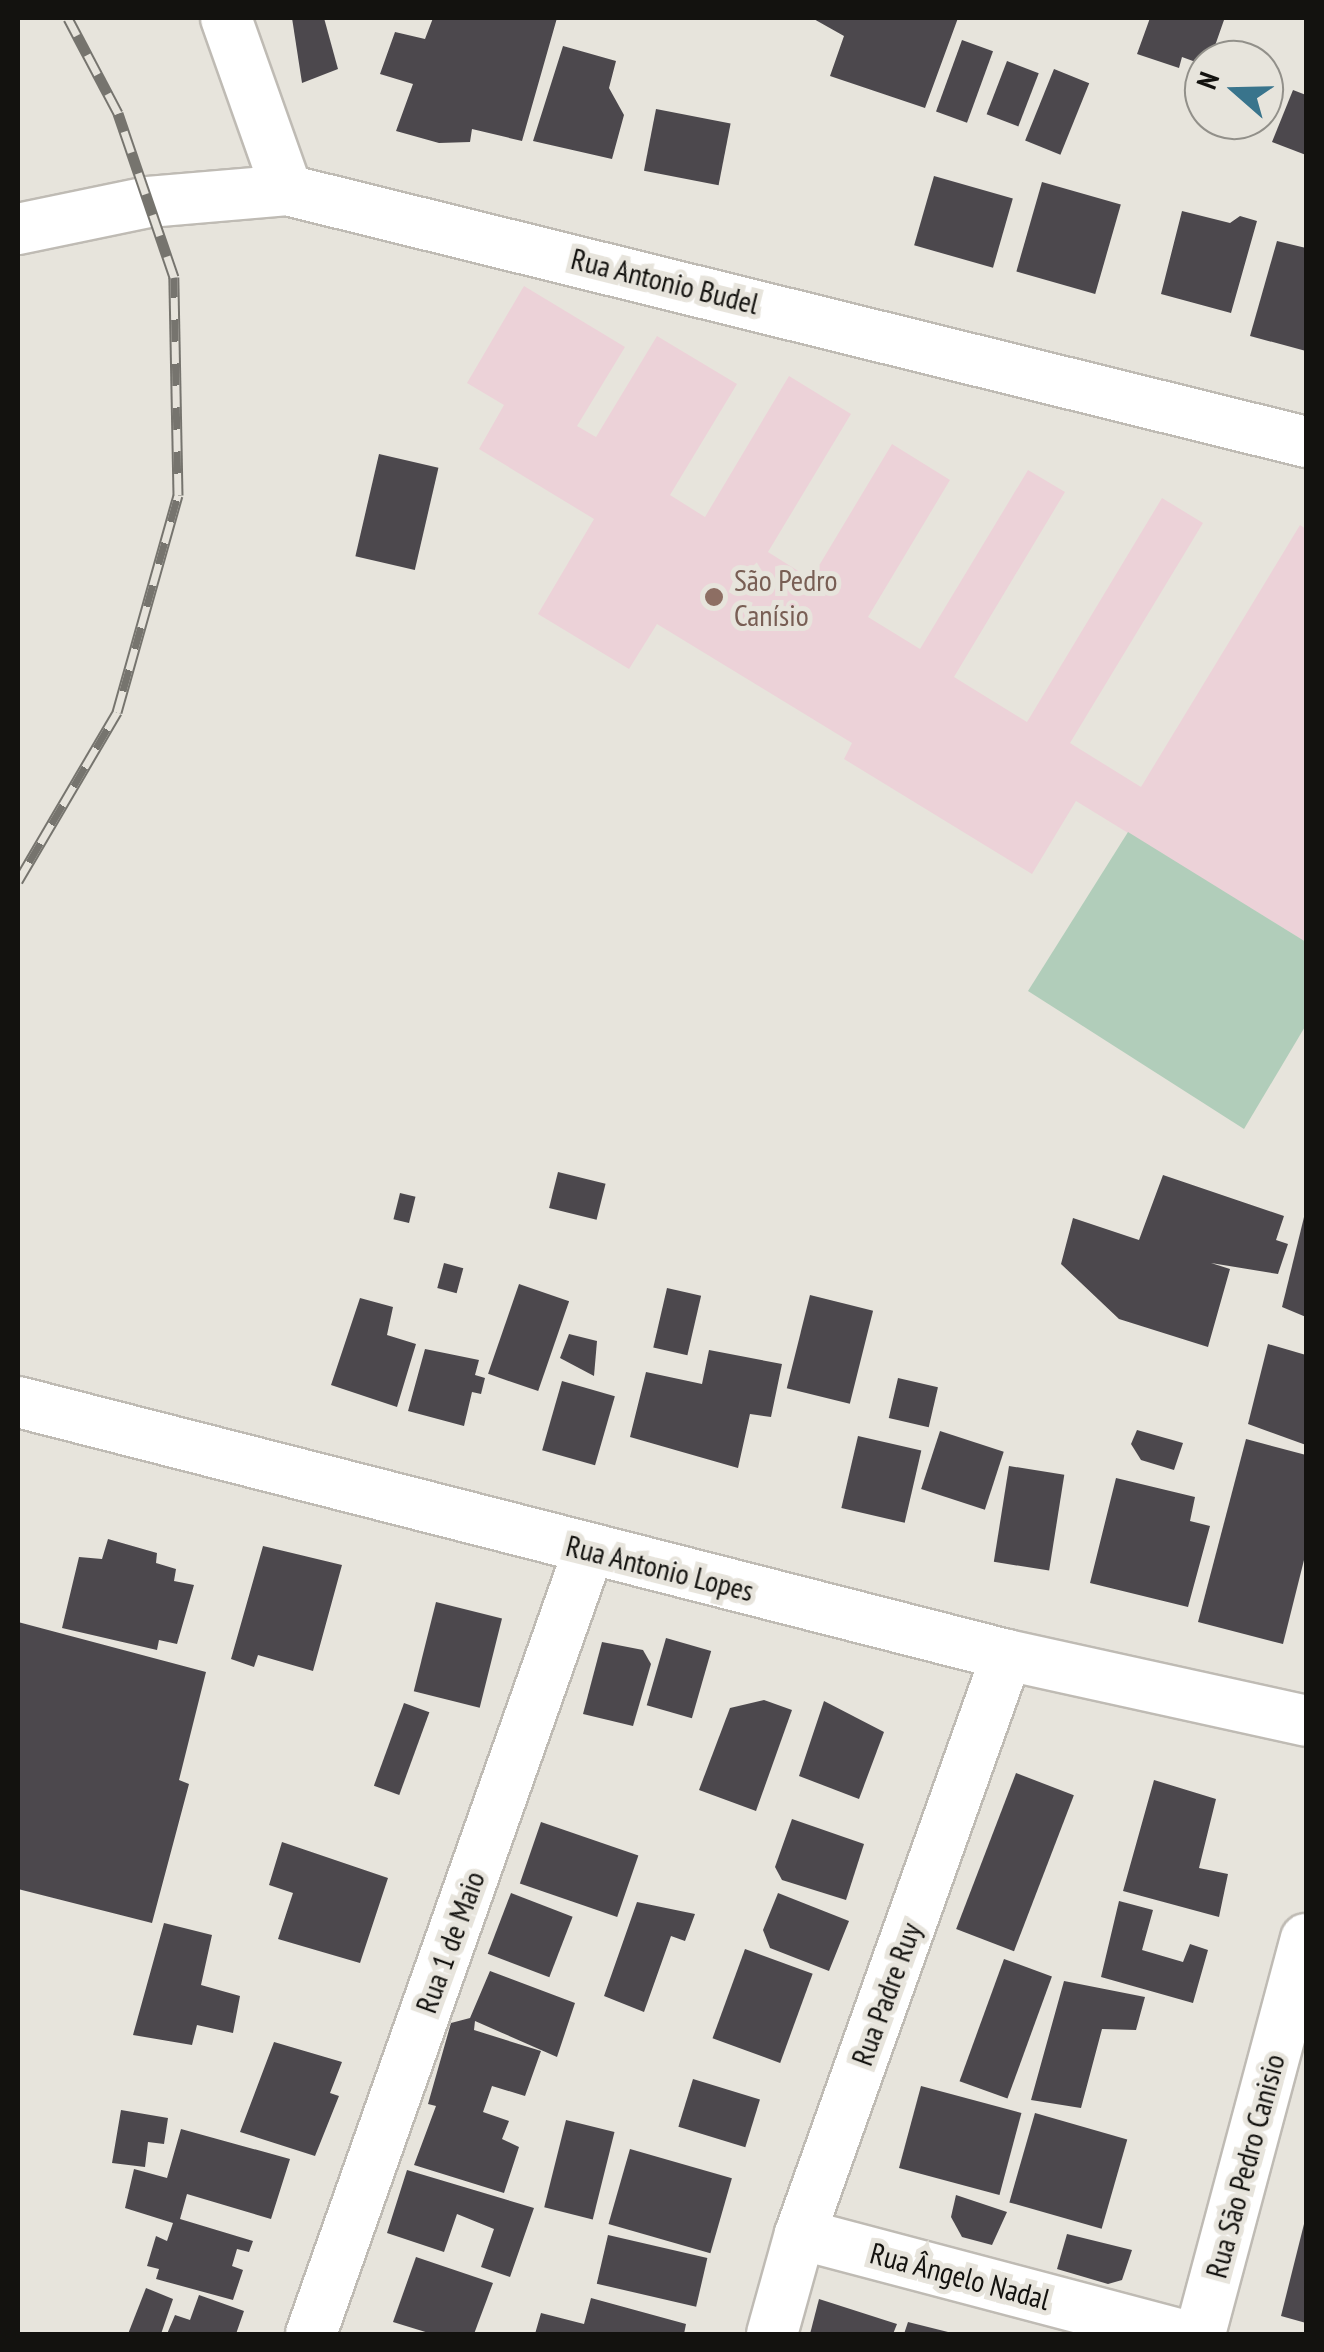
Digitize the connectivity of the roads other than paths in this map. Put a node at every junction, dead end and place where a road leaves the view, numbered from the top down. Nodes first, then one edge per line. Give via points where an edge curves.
1 (226, 18) edge
2 (287, 190) junction
3 (18, 229) edge
4 (1306, 442) edge
5 (18, 1402) edge
6 (590, 1550) junction
7 (1007, 1655) junction
8 (1306, 1722) edge
9 (1306, 1939) edge
10 (800, 2234) junction
11 (311, 2334) edge
12 (772, 2334) edge
13 (1178, 2334) edge
14 (1200, 2334) edge

1 - 2 street
2 - 3 street, Rua Antonio Budel via 148,202
2 - 4 street, Rua Antonio Budel
5 - 6 street, Rua Antonio Lopes
6 - 7 street, Rua Antonio Lopes
6 - 11 street, Rua 1 de Maio
7 - 8 street, Rua Antonio Lopes
7 - 10 street, Rua Padre Ruy
9 - 14 street, Rua São Pedro Canisio
10 - 12 street, Rua Padre Ruy
10 - 13 street, Rua Ângelo Nadal

